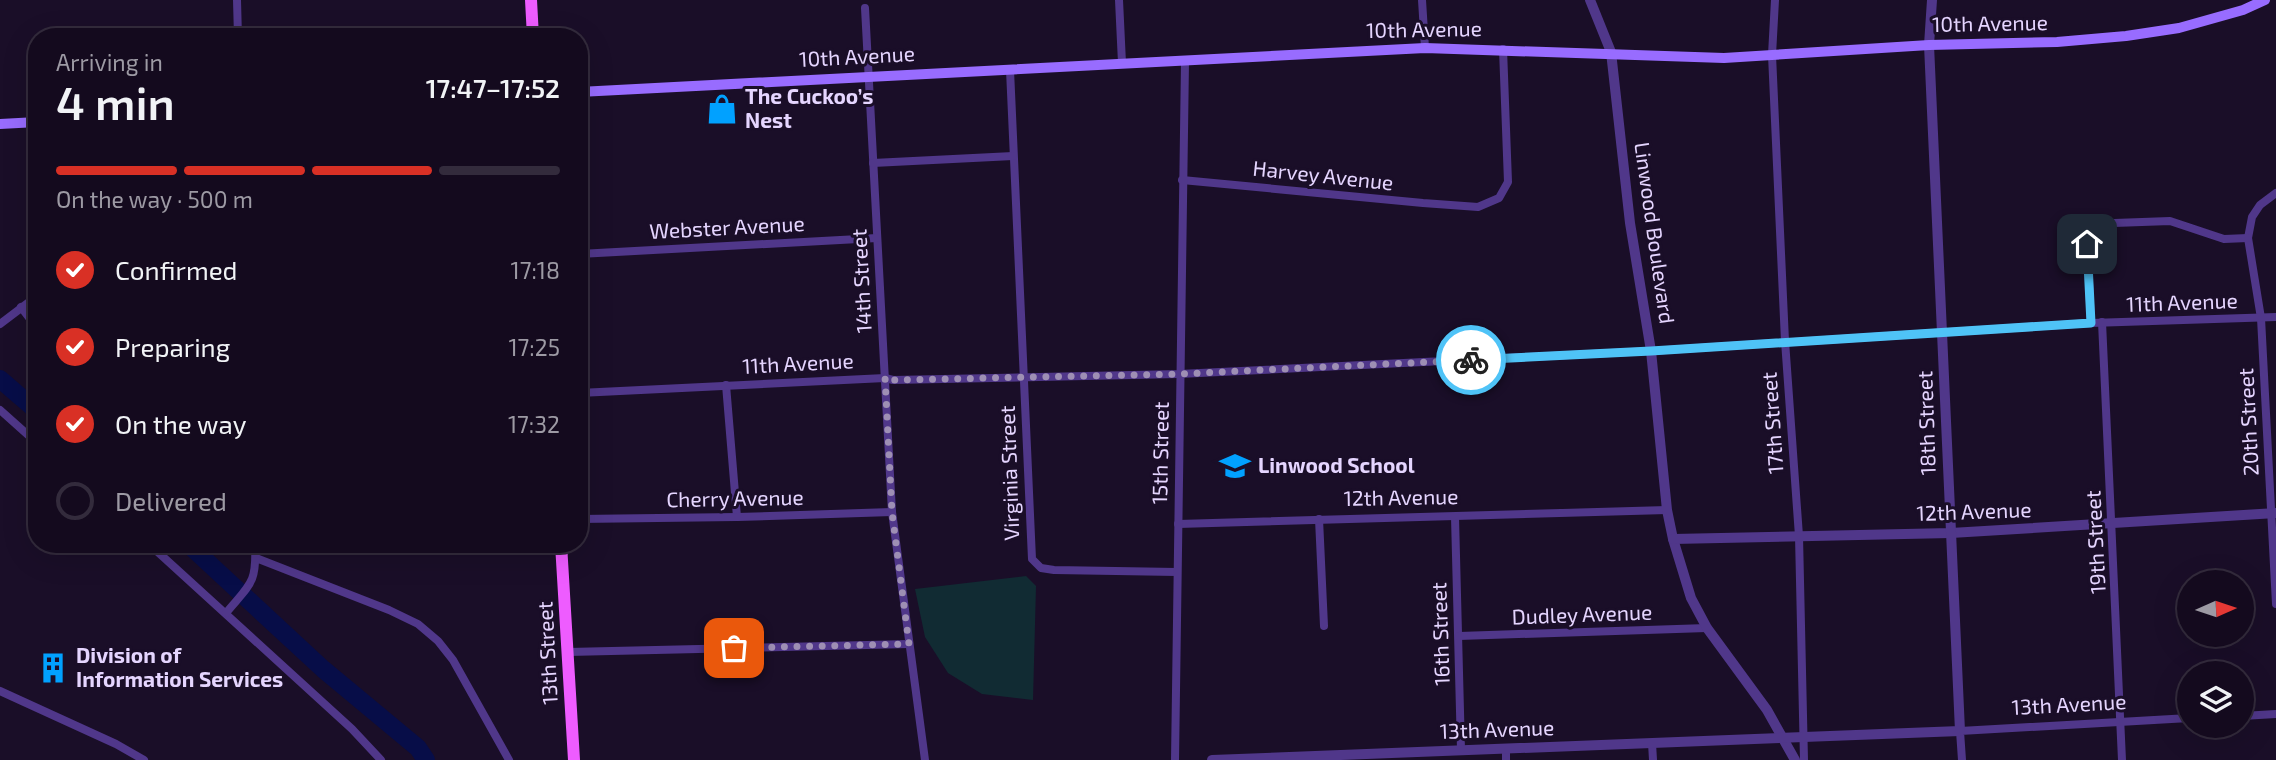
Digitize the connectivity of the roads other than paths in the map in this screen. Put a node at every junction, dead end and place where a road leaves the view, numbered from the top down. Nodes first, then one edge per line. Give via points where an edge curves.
1 (237, 0) edge
2 (531, 0) edge
3 (1119, 0) edge
4 (1422, 0) edge
5 (1590, 0) edge
6 (1775, 0) edge
7 (1932, 0) edge
8 (2265, 0) edge
9 (864, 8) dead end
10 (238, 28) edge
11 (533, 28) edge
12 (1929, 44) junction
13 (1425, 48) junction
14 (1503, 48) junction
15 (1611, 52) junction
16 (1772, 55) junction
17 (1185, 62) junction
18 (1122, 63) junction
19 (1010, 69) junction
20 (868, 76) junction
21 (588, 92) edge
22 (28, 122) edge
23 (0, 124) edge
24 (1013, 156) junction
25 (873, 163) junction
26 (1182, 180) junction
27 (2276, 193) edge
28 (877, 238) junction
29 (2248, 238) junction
30 (588, 254) edge
31 (28, 302) edge
32 (21, 307) junction
33 (28, 316) edge
34 (2276, 317) edge
35 (2261, 318) junction
36 (2102, 322) junction
37 (2091, 323) junction
38 (0, 324) edge
39 (1943, 331) junction
40 (1785, 341) junction
41 (1651, 351) junction
42 (1179, 374) junction
43 (885, 377) junction
44 (1024, 377) junction
45 (726, 385) junction
46 (588, 393) edge
47 (0, 410) edge
48 (28, 435) edge
49 (1667, 510) junction
50 (892, 512) junction
51 (2274, 513) edge
52 (737, 517) junction
53 (1455, 517) junction
54 (588, 519) edge
55 (1319, 519) junction
56 (1178, 524) junction
57 (2113, 524) junction
58 (1951, 533) junction
59 (1799, 536) junction
60 (1672, 539) junction
61 (159, 553) edge
62 (256, 553) edge
63 (562, 553) edge
64 (256, 558) junction
65 (1177, 572) junction
66 (2276, 604) edge
67 (226, 613) junction
68 (1324, 626) dead end
69 (1706, 628) junction
70 (1459, 636) junction
71 (909, 644) junction
72 (568, 652) junction
73 (0, 691) edge
74 (2276, 714) edge
75 (2254, 715) edge
76 (2177, 719) edge
77 (2121, 721) junction
78 (1960, 731) junction
79 (1803, 737) junction
80 (1784, 738) junction
81 (1652, 743) junction
82 (1506, 749) junction
83 (1461, 750) junction
84 (1307, 758) edge
85 (144, 760) edge
86 (381, 760) edge
87 (509, 760) edge
88 (574, 760) edge
89 (925, 760) edge
90 (1175, 760) edge
91 (1212, 760) edge
92 (1506, 760) edge
93 (1653, 760) edge
94 (1795, 760) edge
95 (1804, 760) edge
96 (1962, 760) edge
97 (2123, 760) edge

1 - 10 street
2 - 11 main road
3 - 18 street
4 - 13 street
5 - 15 street, Linwood Boulevard
6 - 16 street, 17th Street
7 - 12 street, 18th Street
8 - 12 main road, 10th Avenue via 2219,18 2152,33 2057,42
9 - 20 street, 14th Street
12 - 16 main road, 10th Avenue
12 - 39 street, 18th Street
13 - 14 main road, 10th Avenue
13 - 17 main road, 10th Avenue
14 - 15 main road, 10th Avenue
14 - 26 street, Harvey Avenue via 1508,182 1499,198 1478,207
15 - 16 main road, 10th Avenue via 1687,57
15 - 41 street, Linwood Boulevard via 1630,223
16 - 40 street, 17th Street
17 - 18 main road, 10th Avenue
17 - 26 street, 15th Street
18 - 19 main road, 10th Avenue
19 - 20 main road, 10th Avenue
19 - 24 street, Virginia Street
20 - 21 main road, 10th Avenue
20 - 25 street, 14th Street
22 - 23 main road
24 - 25 street
24 - 44 street, Virginia Street
25 - 28 street, 14th Street
26 - 42 street, 15th Street
27 - 29 street via 2252,217
28 - 30 street, Webster Avenue
28 - 43 street, 14th Street
29 - 35 street, 20th Street
29 - 37 street via 2224,239 2170,222 2086,224
31 - 32 street
32 - 33 street
32 - 38 street
34 - 35 street, 11th Avenue
35 - 36 street, 11th Avenue
35 - 51 street, 20th Street
36 - 37 street, 11th Avenue
36 - 57 street, 19th Street
37 - 39 street, 11th Avenue
39 - 40 street, 11th Avenue
39 - 58 street, 18th Street
40 - 41 street, 11th Avenue
40 - 59 street, 17th Street
41 - 42 street, 11th Avenue
41 - 49 street, Linwood Boulevard
42 - 44 street, 11th Avenue
42 - 56 street, 15th Street
43 - 44 street, 11th Avenue
43 - 45 street, 11th Avenue
43 - 50 street, 14th Street
44 - 65 street, Virginia Street via 1035,564 1054,570
45 - 46 street, 11th Avenue
45 - 52 street
47 - 48 street
49 - 53 street, 12th Avenue
49 - 60 street, Linwood Boulevard
50 - 52 street, Cherry Avenue
50 - 71 street, 14th Street
51 - 57 street, 12th Avenue
51 - 66 street, 20th Street
52 - 54 street, Cherry Avenue
53 - 55 street, 12th Avenue
53 - 70 street, 16th Street
55 - 56 street, 12th Avenue
55 - 68 street
56 - 65 street, 15th Street
57 - 58 street, 12th Avenue
57 - 77 street, 19th Street
58 - 59 street, 12th Avenue
58 - 78 street, 18th Street
59 - 60 street, 12th Avenue
59 - 79 street, 17th Street
60 - 69 street, Linwood Boulevard
61 - 67 street
62 - 64 street
63 - 72 main road, 13th Street
64 - 67 street via 255,574
64 - 87 street via 418,624 453,660
65 - 90 street, 15th Street
67 - 86 street
69 - 70 street, Dudley Avenue
69 - 80 street, Linwood Boulevard
70 - 83 street, 16th Street
71 - 72 street
71 - 89 street, 14th Street
72 - 88 main road, 13th Street
73 - 85 street
74 - 75 street
76 - 77 street, 13th Avenue
77 - 78 street, 13th Avenue
77 - 97 street, 19th Street
78 - 79 street, 13th Avenue
78 - 96 street, 18th Street
79 - 80 street, 13th Avenue
79 - 95 street, 17th Street
80 - 81 street, 13th Avenue
80 - 94 street
81 - 82 street, 13th Avenue
81 - 93 street
82 - 83 street, 13th Avenue
82 - 92 street
83 - 84 street, 13th Avenue
84 - 91 street, 13th Avenue

